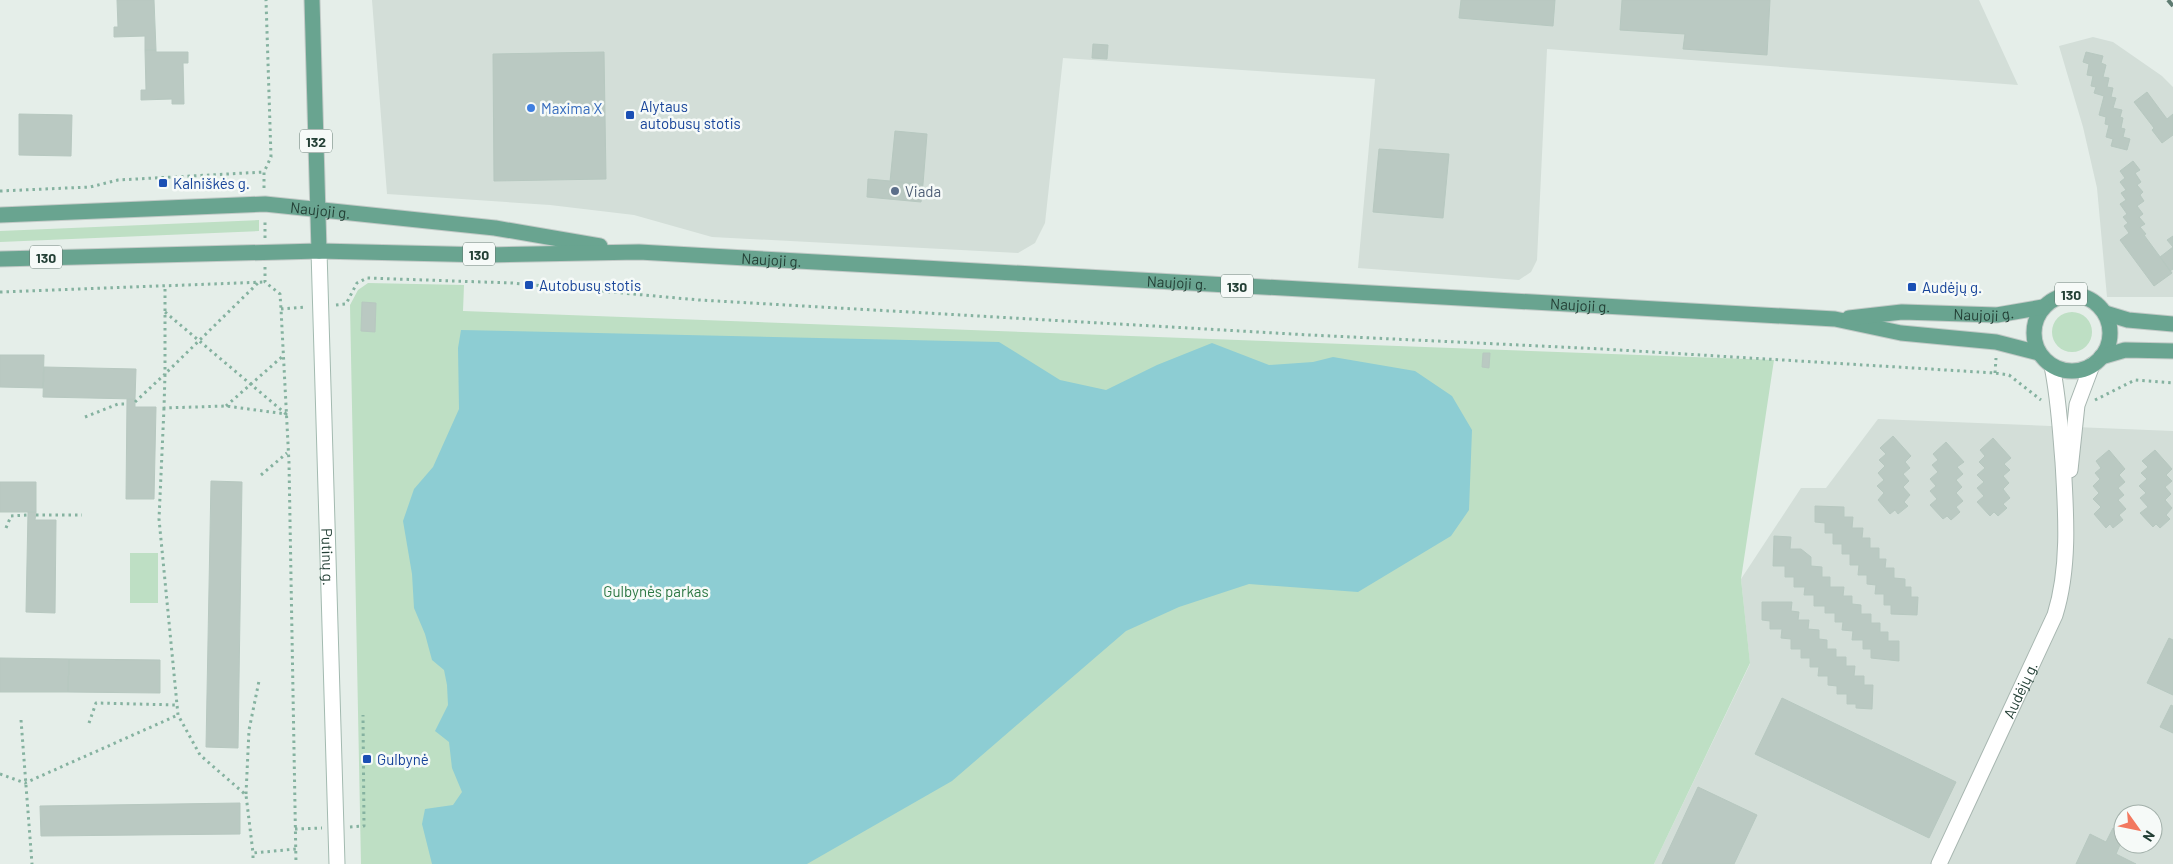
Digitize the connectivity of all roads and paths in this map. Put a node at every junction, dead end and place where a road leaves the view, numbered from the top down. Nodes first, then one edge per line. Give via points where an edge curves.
1 (266, 0) edge
2 (312, 0) edge
3 (264, 172) junction
4 (0, 191) edge
5 (265, 204) junction
6 (318, 209) junction
7 (0, 215) edge
8 (319, 251) junction
9 (639, 252) junction
10 (265, 254) junction
11 (0, 259) edge
12 (259, 282) junction
13 (265, 282) junction
14 (166, 286) junction
15 (0, 292) edge
16 (320, 306) junction
17 (2043, 306) junction
18 (281, 310) junction
19 (165, 312) junction
20 (2105, 313) junction
21 (1835, 319) junction
22 (2173, 324) edge
23 (200, 340) junction
24 (2173, 351) edge
25 (2039, 353) junction
26 (283, 355) junction
27 (2097, 361) junction
28 (2052, 366) junction
29 (165, 374) junction
30 (2173, 382) edge
31 (251, 383) junction
32 (135, 402) dead end
33 (127, 404) dead end
34 (2060, 404) junction
35 (2078, 405) junction
36 (226, 406) junction
37 (164, 408) junction
38 (286, 414) junction
39 (84, 417) dead end
40 (288, 453) junction
41 (261, 475) dead end
42 (2066, 506) junction
43 (28, 515) dead end
44 (36, 515) dead end
45 (82, 515) dead end
46 (6, 528) dead end
47 (259, 681) dead end
48 (177, 705) junction
49 (178, 715) junction
50 (21, 720) dead end
51 (89, 723) dead end
52 (0, 774) edge
53 (25, 783) junction
54 (246, 795) junction
55 (296, 849) junction
56 (253, 852) junction
57 (253, 858) dead end
58 (32, 864) edge
59 (296, 864) edge
60 (337, 864) edge
61 (1939, 864) edge

1 - 3 path via 271,157
2 - 6 main road, 132
3 - 4 path via 118,180 90,187
3 - 5 path
5 - 6 main road, Naujoji g.
5 - 7 main road, Naujoji g.
5 - 10 path
6 - 8 main road, 132
6 - 9 main road, Naujoji g. via 495,228
8 - 9 main road, Naujoji g. / 130 via 488,255
8 - 10 main road, Naujoji g. / 130
8 - 16 street, Putinų g.
9 - 21 main road, Naujoji g. / 130
10 - 11 main road, Naujoji g. / 130
10 - 13 path
12 - 13 path
12 - 14 path
12 - 23 path
13 - 18 path via 280,294
14 - 15 path
14 - 19 path
16 - 18 path
16 - 34 path via 346,304 357,283 367,278 512,283 699,300 1995,373 2009,375 2039,399
16 - 60 street, Putinų g.
17 - 20 main road, 130 via 2065,294 2077,294 2098,304
17 - 21 main road, Naujoji g. / 130 via 1997,315 1902,312
17 - 25 main road, 130 via 2033,329
18 - 26 path
19 - 23 path
19 - 29 path
20 - 22 main road, 130 via 2128,320
20 - 27 main road, 130 via 2110,336
21 - 25 main road, Naujoji g. / 130 via 1901,333 1996,342
23 - 29 path
23 - 31 path
24 - 27 main road via 2126,350
25 - 28 main road
26 - 31 path
26 - 38 path
27 - 28 main road via 2083,370 2062,370
27 - 35 street, Audėjų g.
28 - 34 street, Audėjų g.
29 - 32 path
29 - 37 path
30 - 35 path via 2135,380 2085,406
31 - 36 path
31 - 38 path
33 - 39 path via 118,404
34 - 42 street, Audėjų g.
35 - 42 street, Audėjų g.
36 - 37 path
36 - 38 path
37 - 48 path via 159,519
38 - 40 path
40 - 41 path
40 - 55 path
42 - 61 street, Audėjų g. via 2062,595 2056,616
43 - 46 path via 11,516
44 - 45 path
47 - 54 path via 249,730
48 - 49 path
48 - 51 path via 96,703
49 - 53 path
49 - 54 path via 200,756
50 - 53 path
52 - 53 path
53 - 58 path
54 - 56 path
55 - 56 path
55 - 59 path
56 - 57 path

